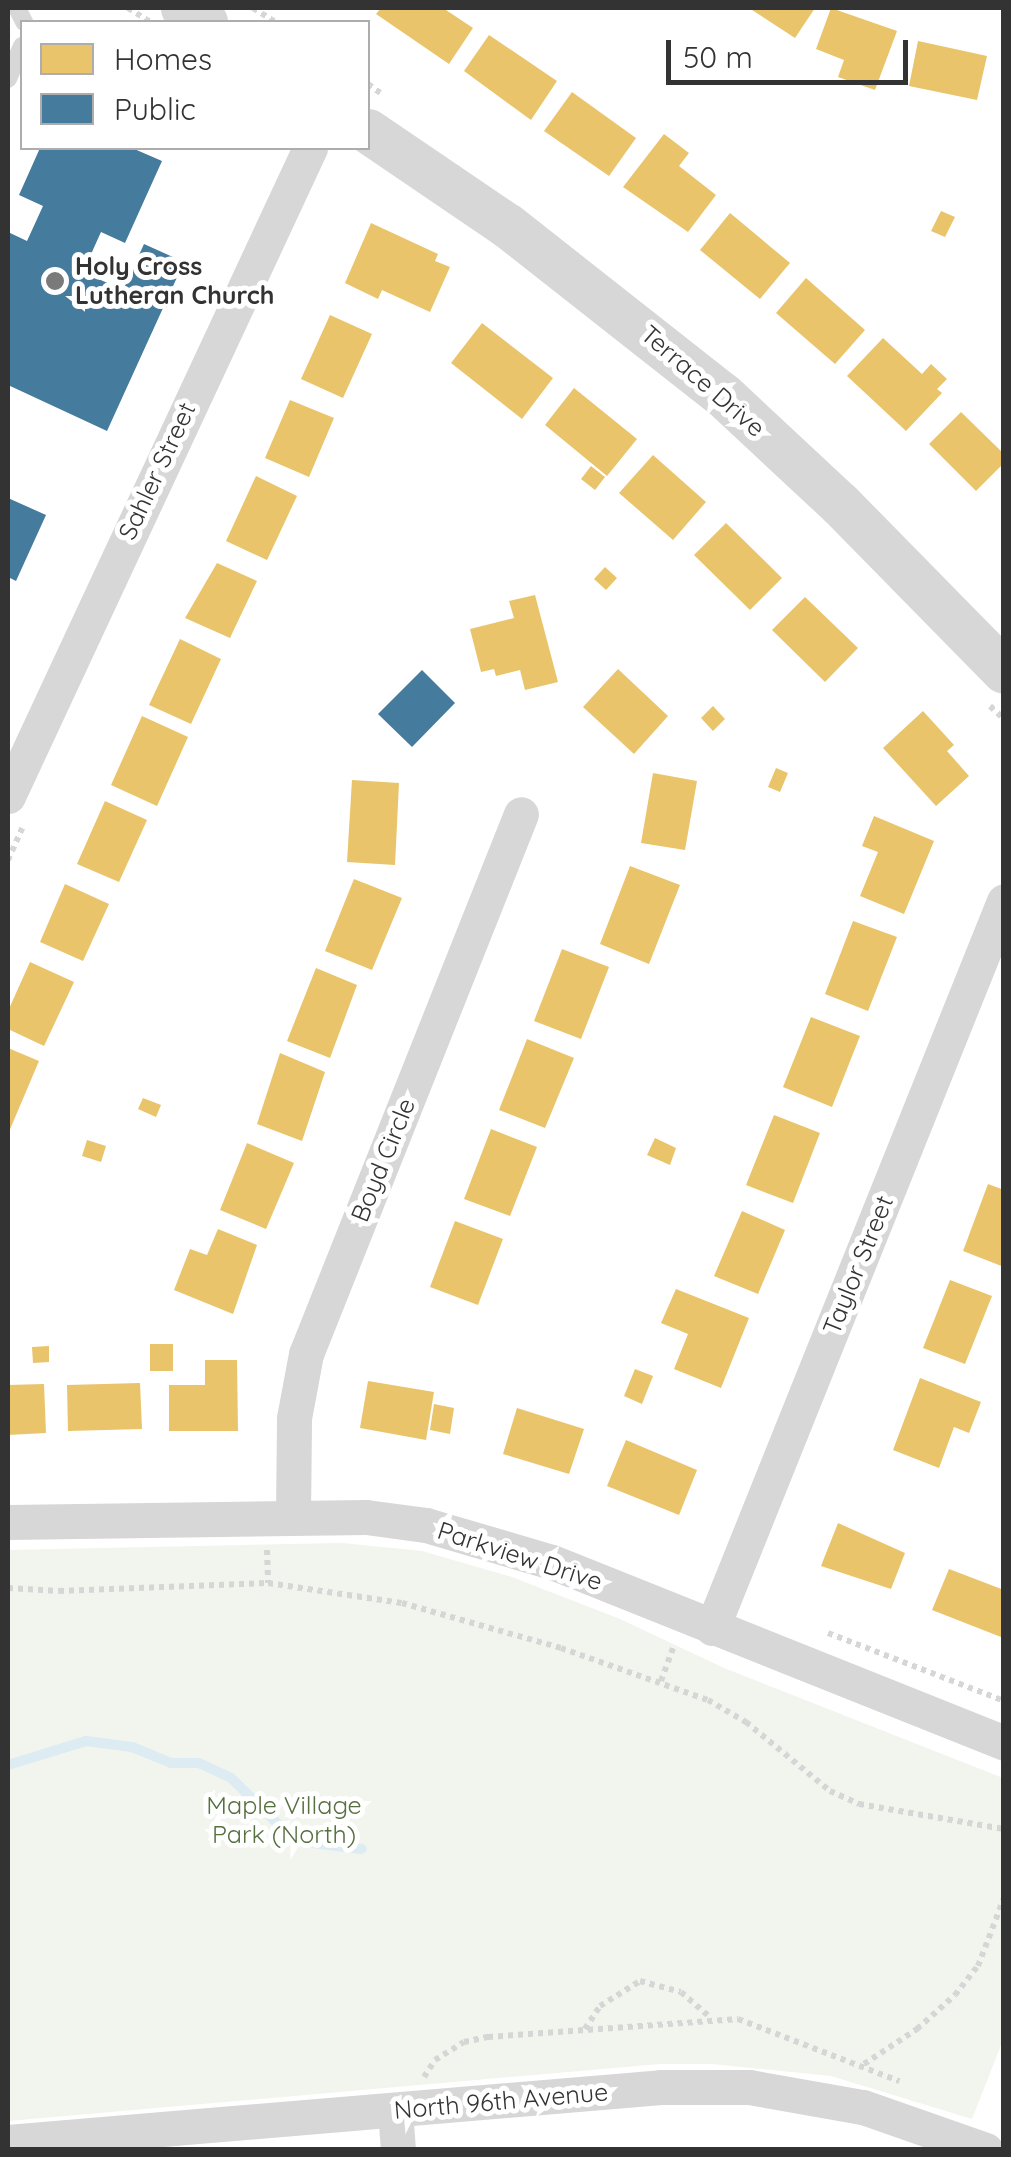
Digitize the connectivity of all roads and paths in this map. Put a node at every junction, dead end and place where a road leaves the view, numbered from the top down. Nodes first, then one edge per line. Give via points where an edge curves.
1 (20, 51) edge
2 (8, 79) edge
3 (370, 132) edge
4 (309, 150) edge
5 (990, 681) edge
6 (1004, 719) edge
7 (8, 796) edge
8 (521, 814) dead end
9 (1004, 901) edge
10 (292, 1517) junction
11 (8, 1522) edge
12 (8, 1588) edge
13 (712, 1628) junction
14 (820, 1630) dead end
15 (1004, 1701) edge
16 (1004, 1744) edge
17 (1004, 1829) edge
18 (1004, 1898) edge
19 (712, 2019) junction
20 (585, 2028) junction
21 (422, 2086) dead end
22 (395, 2110) junction
23 (1004, 2124) edge
24 (8, 2142) edge
25 (398, 2150) edge
26 (990, 2150) edge

1 - 2 lane
3 - 5 street, Terrace Drive via 508,226 723,395 840,504
4 - 7 street, Sahler Street
5 - 6 path
8 - 10 street, Boyd Circle via 306,1354 294,1418
9 - 13 street, Taylor Street
10 - 11 street, Parkview Drive
10 - 13 street, Parkview Drive via 366,1517 474,1536
12 - 17 path via 268,1584 402,1603 562,1648 708,1700 746,1722 830,1791 858,1804
13 - 16 street, Parkview Drive
14 - 15 path
18 - 19 path via 978,1966 955,1994 863,2064 738,2019
19 - 20 path
19 - 20 path via 680,1992 640,1982 600,2006
20 - 21 path via 464,2042 435,2060
22 - 24 street, North 96th Avenue
22 - 25 street
22 - 26 street, North 96th Avenue via 749,2086 863,2107
23 - 26 street

